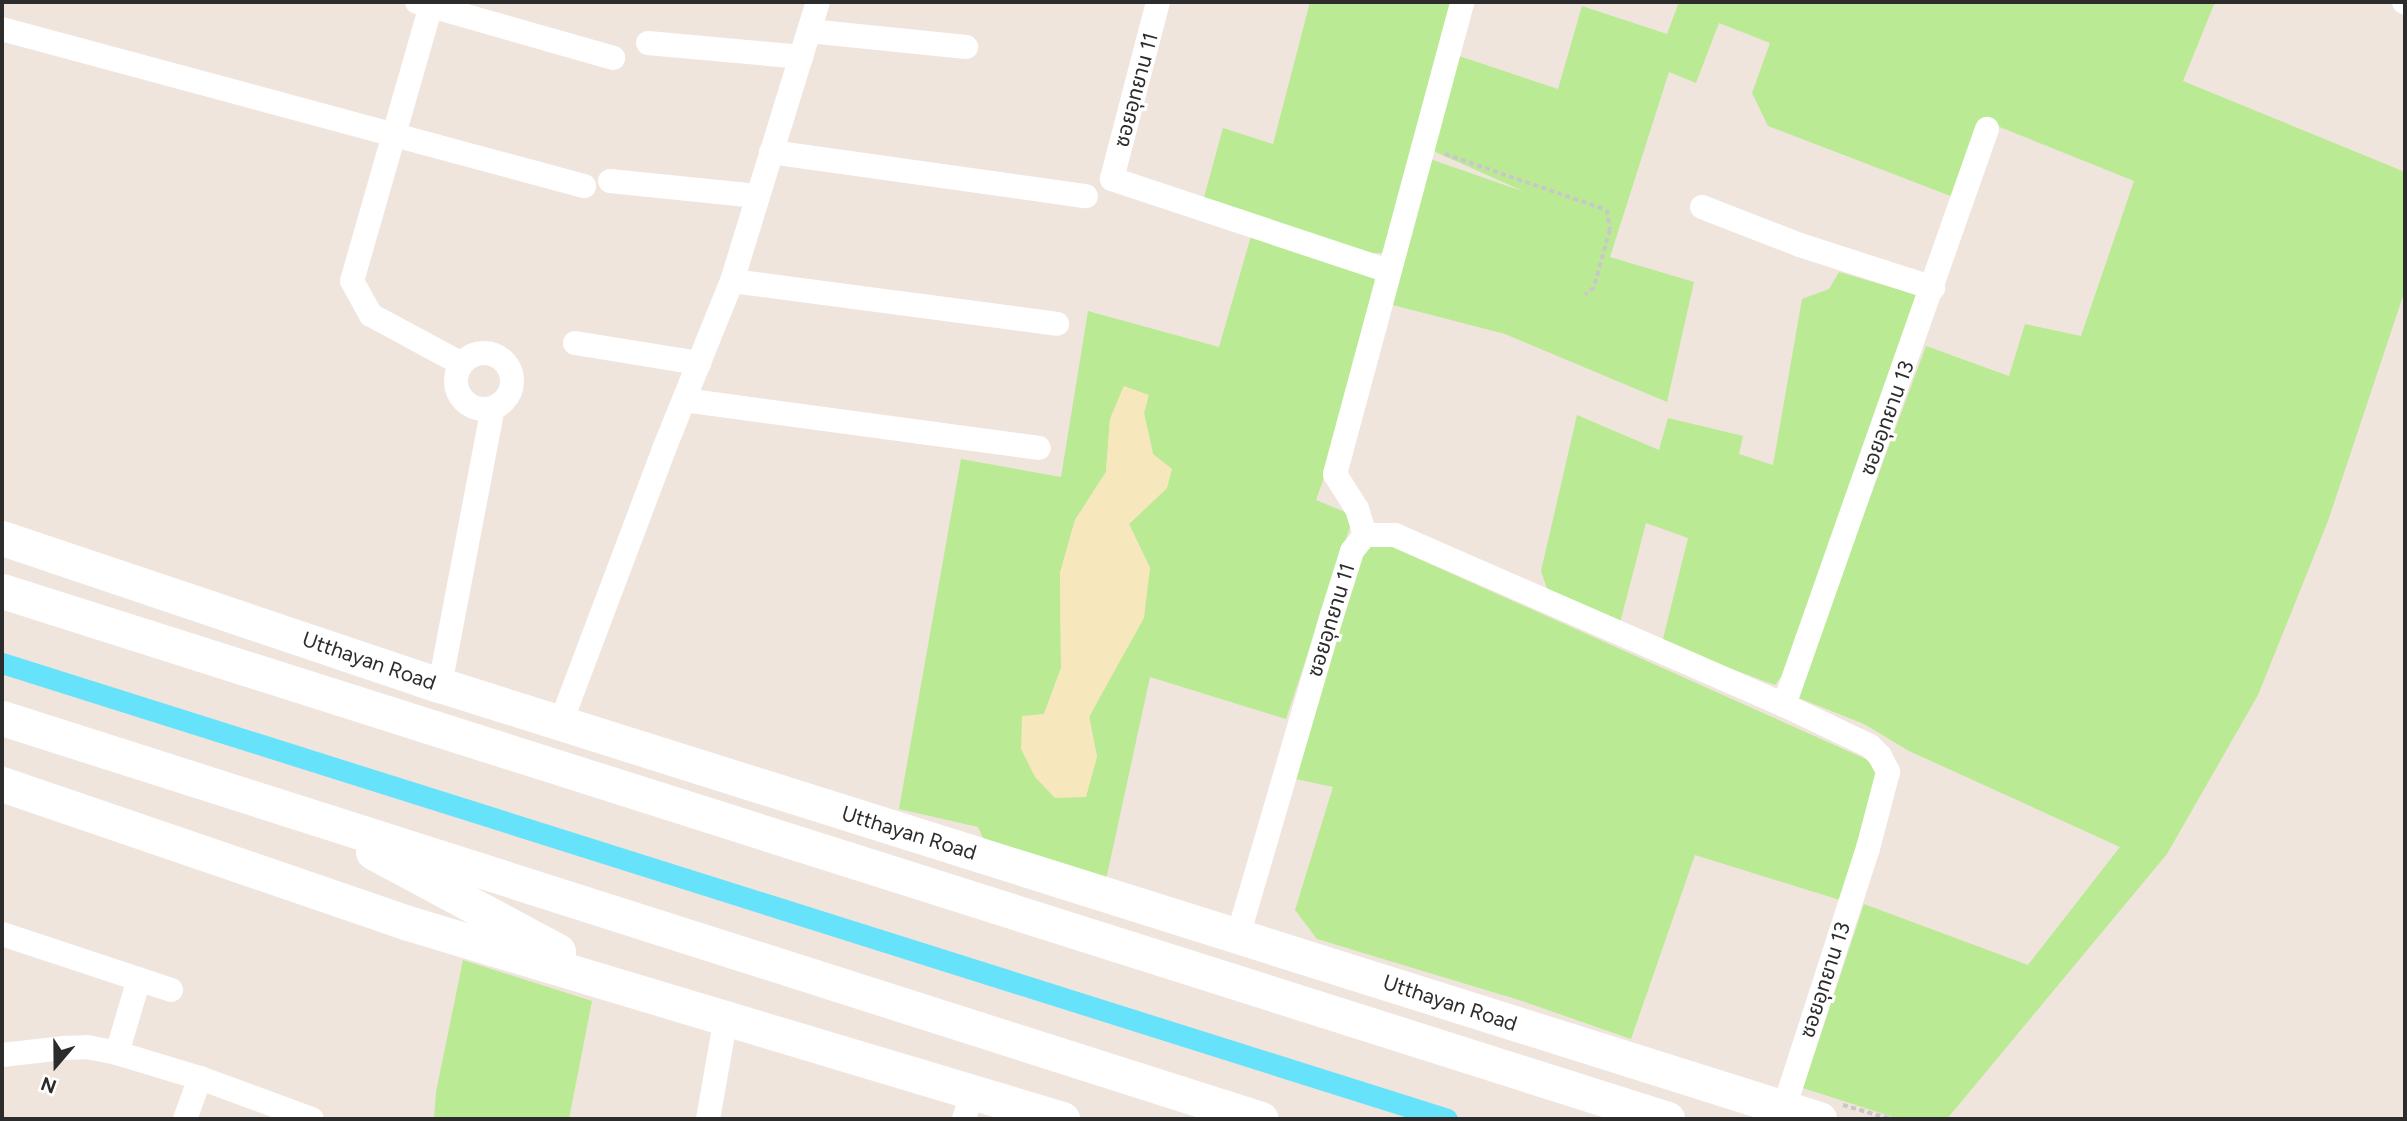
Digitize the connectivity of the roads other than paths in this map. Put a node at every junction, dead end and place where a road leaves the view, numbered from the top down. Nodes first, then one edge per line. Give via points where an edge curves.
1 (818, 2) edge
2 (1158, 2) edge
3 (1462, 2) edge
4 (426, 3) edge
5 (2, 29) edge
6 (808, 31) junction
7 (648, 43) dead end
8 (966, 47) dead end
9 (801, 57) junction
10 (613, 58) dead end
11 (1987, 129) dead end
12 (394, 135) junction
13 (771, 152) junction
14 (610, 181) dead end
15 (584, 186) dead end
16 (757, 196) junction
17 (1086, 196) dead end
18 (1702, 207) dead end
19 (1389, 271) junction
20 (732, 281) junction
21 (1933, 288) junction
22 (1057, 324) dead end
23 (575, 344) dead end
24 (699, 363) junction
25 (462, 364) junction
26 (684, 400) junction
27 (493, 408) junction
28 (1039, 448) dead end
29 (1365, 535) junction
30 (2, 538) edge
31 (2, 591) edge
32 (440, 685) junction
33 (1784, 705) junction
34 (510, 707) junction
35 (2, 718) edge
36 (561, 722) junction
37 (2, 784) edge
38 (310, 816) junction
39 (803, 845) junction
40 (2, 934) edge
41 (1238, 936) junction
42 (139, 979) junction
43 (633, 989) junction
44 (171, 990) dead end
45 (726, 1017) junction
46 (117, 1053) junction
47 (2, 1055) edge
48 (200, 1078) junction
49 (968, 1106) edge
50 (1784, 1108) junction
51 (185, 1119) edge
52 (312, 1119) edge
53 (708, 1119) edge
54 (1062, 1119) edge
55 (1261, 1119) edge
56 (1667, 1119) edge
57 (1819, 1119) edge

1 - 6 street
2 - 19 street, ซอยอุทยาน 11 via 1112,179
3 - 19 street
4 - 10 street
4 - 12 street
5 - 12 street
6 - 8 street
6 - 9 street
7 - 9 street
9 - 13 street
11 - 21 street, ซอยอุทยาน 13
12 - 15 street
12 - 25 street via 352,281 371,315
13 - 16 street
13 - 17 street
14 - 16 street
16 - 20 street
18 - 21 street
19 - 29 street via 1335,474 1357,509
20 - 22 street
20 - 24 street
21 - 33 street, ซอยอุทยาน 13
23 - 24 street
24 - 26 street
25 - 27 street via 456,384 460,396 469,405
25 - 27 street via 475,354 489,353 509,367 510,391
26 - 28 street
26 - 36 street
27 - 32 street
29 - 33 street, ซอยอุทยาน 13 via 1395,535
29 - 41 street, ซอยอุทยาน 11 via 1352,551
30 - 32 main road, Utthayan Road
31 - 39 main road, Utthayan Road
32 - 34 main road, Utthayan Road
33 - 50 street, ซอยอุทยาน 13 via 1870,746 1888,772
34 - 36 main road, Utthayan Road
34 - 39 main road via 648,776
35 - 38 main road
36 - 41 main road, Utthayan Road
37 - 43 main road via 329,897
38 - 43 main road via 442,891
38 - 55 main road
39 - 56 main road, Utthayan Road
40 - 42 street
41 - 50 main road, Utthayan Road
42 - 44 street
42 - 46 street
43 - 45 main road
45 - 49 main road
45 - 53 street
46 - 47 street via 87,1047
46 - 48 street
48 - 51 street
48 - 52 street
49 - 54 main road
50 - 57 main road, Utthayan Road

